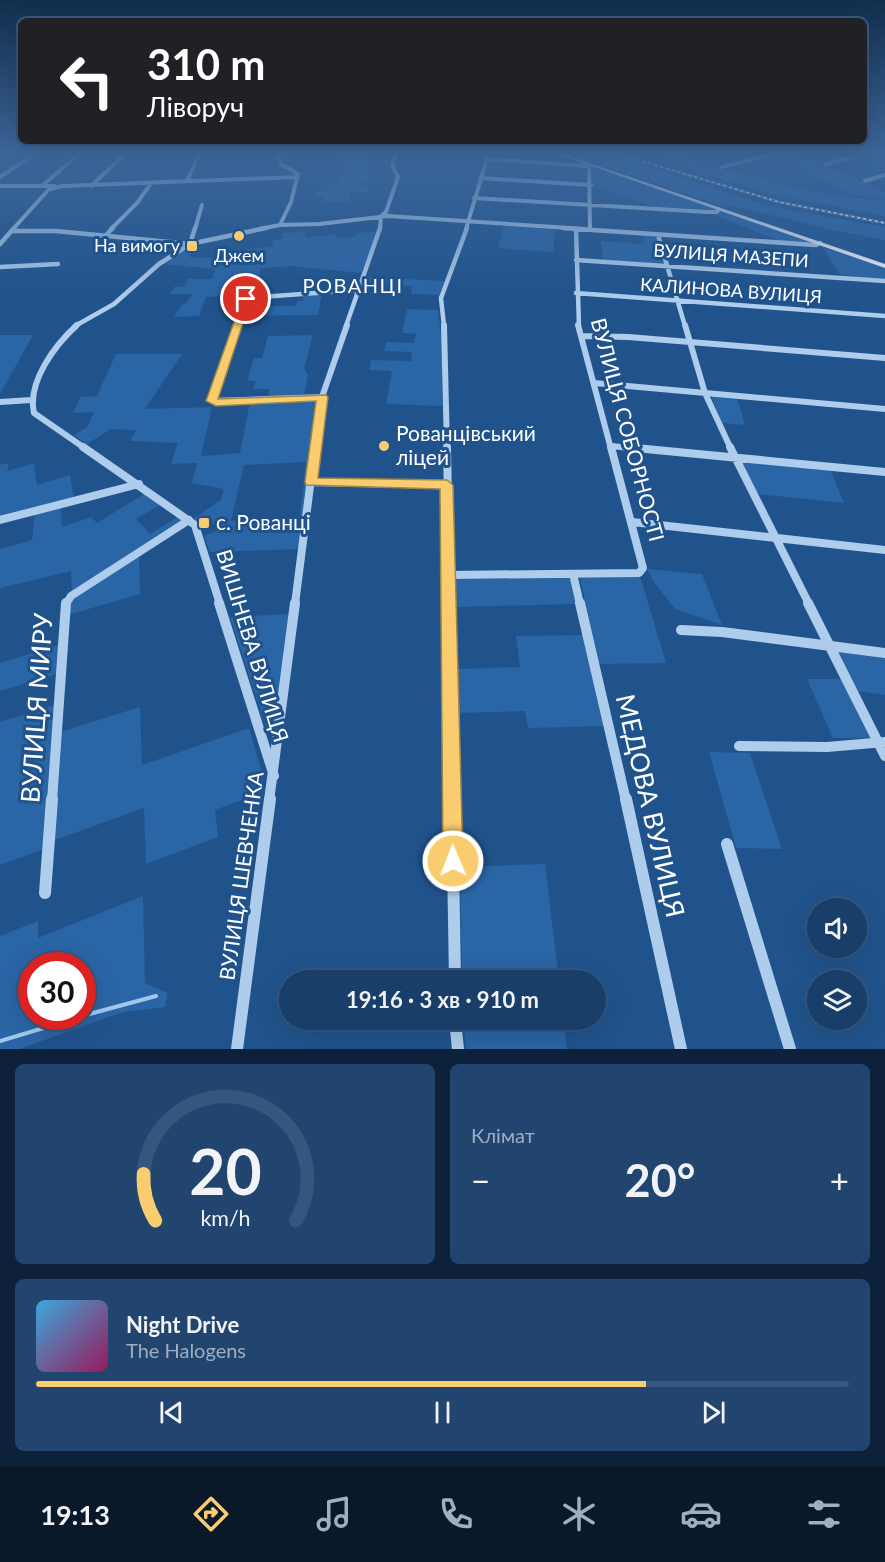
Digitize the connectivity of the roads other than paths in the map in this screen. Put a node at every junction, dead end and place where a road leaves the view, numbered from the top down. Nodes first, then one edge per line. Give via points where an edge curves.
1 (39, 201) edge
2 (138, 201) edge
3 (291, 201) edge
4 (390, 201) edge
5 (473, 201) edge
6 (531, 201) edge
7 (590, 201) edge
8 (695, 201) edge
9 (590, 204) junction
10 (202, 205) dead end
11 (719, 209) junction
12 (381, 216) junction
13 (467, 221) junction
14 (280, 225) junction
15 (576, 230) junction
16 (590, 230) junction
17 (12, 231) junction
18 (658, 235) junction
19 (105, 236) junction
20 (820, 243) junction
21 (0, 244) edge
22 (190, 244) junction
23 (576, 260) junction
24 (58, 264) dead end
25 (668, 265) junction
26 (885, 266) edge
27 (0, 267) edge
28 (885, 281) edge
29 (357, 290) junction
30 (576, 293) junction
31 (679, 300) junction
32 (885, 316) edge
33 (582, 336) junction
34 (691, 341) junction
35 (885, 358) edge
36 (594, 383) junction
37 (705, 393) junction
38 (322, 397) junction
39 (31, 400) junction
40 (0, 402) edge
41 (885, 410) edge
42 (611, 446) junction
43 (734, 456) junction
44 (885, 472) edge
45 (311, 482) junction
46 (139, 484) junction
47 (447, 485) junction
48 (0, 520) edge
49 (189, 520) junction
50 (632, 522) junction
51 (775, 537) junction
52 (885, 550) edge
53 (573, 574) junction
54 (449, 575) junction
55 (681, 630) dead end
56 (829, 645) junction
57 (885, 653) edge
58 (881, 742) edge
59 (739, 746) dead end
60 (885, 756) edge
61 (274, 776) junction
62 (727, 844) dead end
63 (45, 893) dead end
64 (455, 970) edge
65 (456, 1030) edge
66 (237, 1049) edge
67 (458, 1049) edge
68 (681, 1049) edge
69 (790, 1049) edge

1 - 17 street
2 - 19 street
3 - 14 street
4 - 12 street, ВУЛИЦЯ ШЕВЧЕНКА
5 - 13 street
6 - 9 street
7 - 9 street
8 - 11 main road
9 - 11 street via 711,213
9 - 16 street
10 - 22 street
11 - 20 main road
12 - 13 street
12 - 14 street
12 - 29 street, ВУЛИЦЯ ШЕВЧЕНКА
13 - 15 street
13 - 47 street via 440,302 446,344
14 - 22 street
15 - 16 street
15 - 23 street, ВУЛИЦЯ СОБОРНОСТІ
16 - 18 street
17 - 19 street
17 - 21 street
18 - 20 street
18 - 25 street
19 - 22 street
20 - 26 main road
22 - 39 street via 159,264 114,304 76,325 59,342
23 - 25 street, ВУЛИЦЯ МАЗЕПИ
23 - 30 street, ВУЛИЦЯ СОБОРНОСТІ
24 - 27 street
25 - 28 street, ВУЛИЦЯ МАЗЕПИ
25 - 31 street
29 - 38 street, ВУЛИЦЯ ШЕВЧЕНКА
29 - 38 street via 246,299 212,401
30 - 31 street, КАЛИНОВА ВУЛИЦЯ
30 - 33 street, ВУЛИЦЯ СОБОРНОСТІ via 576,320
31 - 32 street, КАЛИНОВА ВУЛИЦЯ
31 - 34 street
33 - 34 street
33 - 36 street, ВУЛИЦЯ СОБОРНОСТІ
34 - 35 street
34 - 37 street
36 - 37 street
36 - 42 street, ВУЛИЦЯ СОБОРНОСТІ
37 - 41 street
37 - 43 street
38 - 45 street, ВУЛИЦЯ ШЕВЧЕНКА
39 - 40 street
39 - 46 street, ВИШНЕВА ВУЛИЦЯ via 34,413
42 - 43 street
42 - 50 street, ВУЛИЦЯ СОБОРНОСТІ
43 - 44 street
43 - 51 street
45 - 47 street
45 - 61 street, ВУЛИЦЯ ШЕВЧЕНКА
46 - 48 street
46 - 49 street, ВИШНЕВА ВУЛИЦЯ
47 - 54 street
49 - 61 street, ВИШНЕВА ВУЛИЦЯ via 195,525
49 - 63 street, ВУЛИЦЯ МИРУ via 71,596 66,603
50 - 51 street
50 - 53 street, ВУЛИЦЯ СОБОРНОСТІ via 643,568 639,573
51 - 52 street
51 - 56 street
53 - 54 street
53 - 68 street, МЕДОВА ВУЛИЦЯ
54 - 64 street
55 - 56 street
56 - 57 street
56 - 58 street
58 - 59 street via 827,747
58 - 60 street
61 - 66 street, ВУЛИЦЯ ШЕВЧЕНКА
62 - 69 street
65 - 67 street

